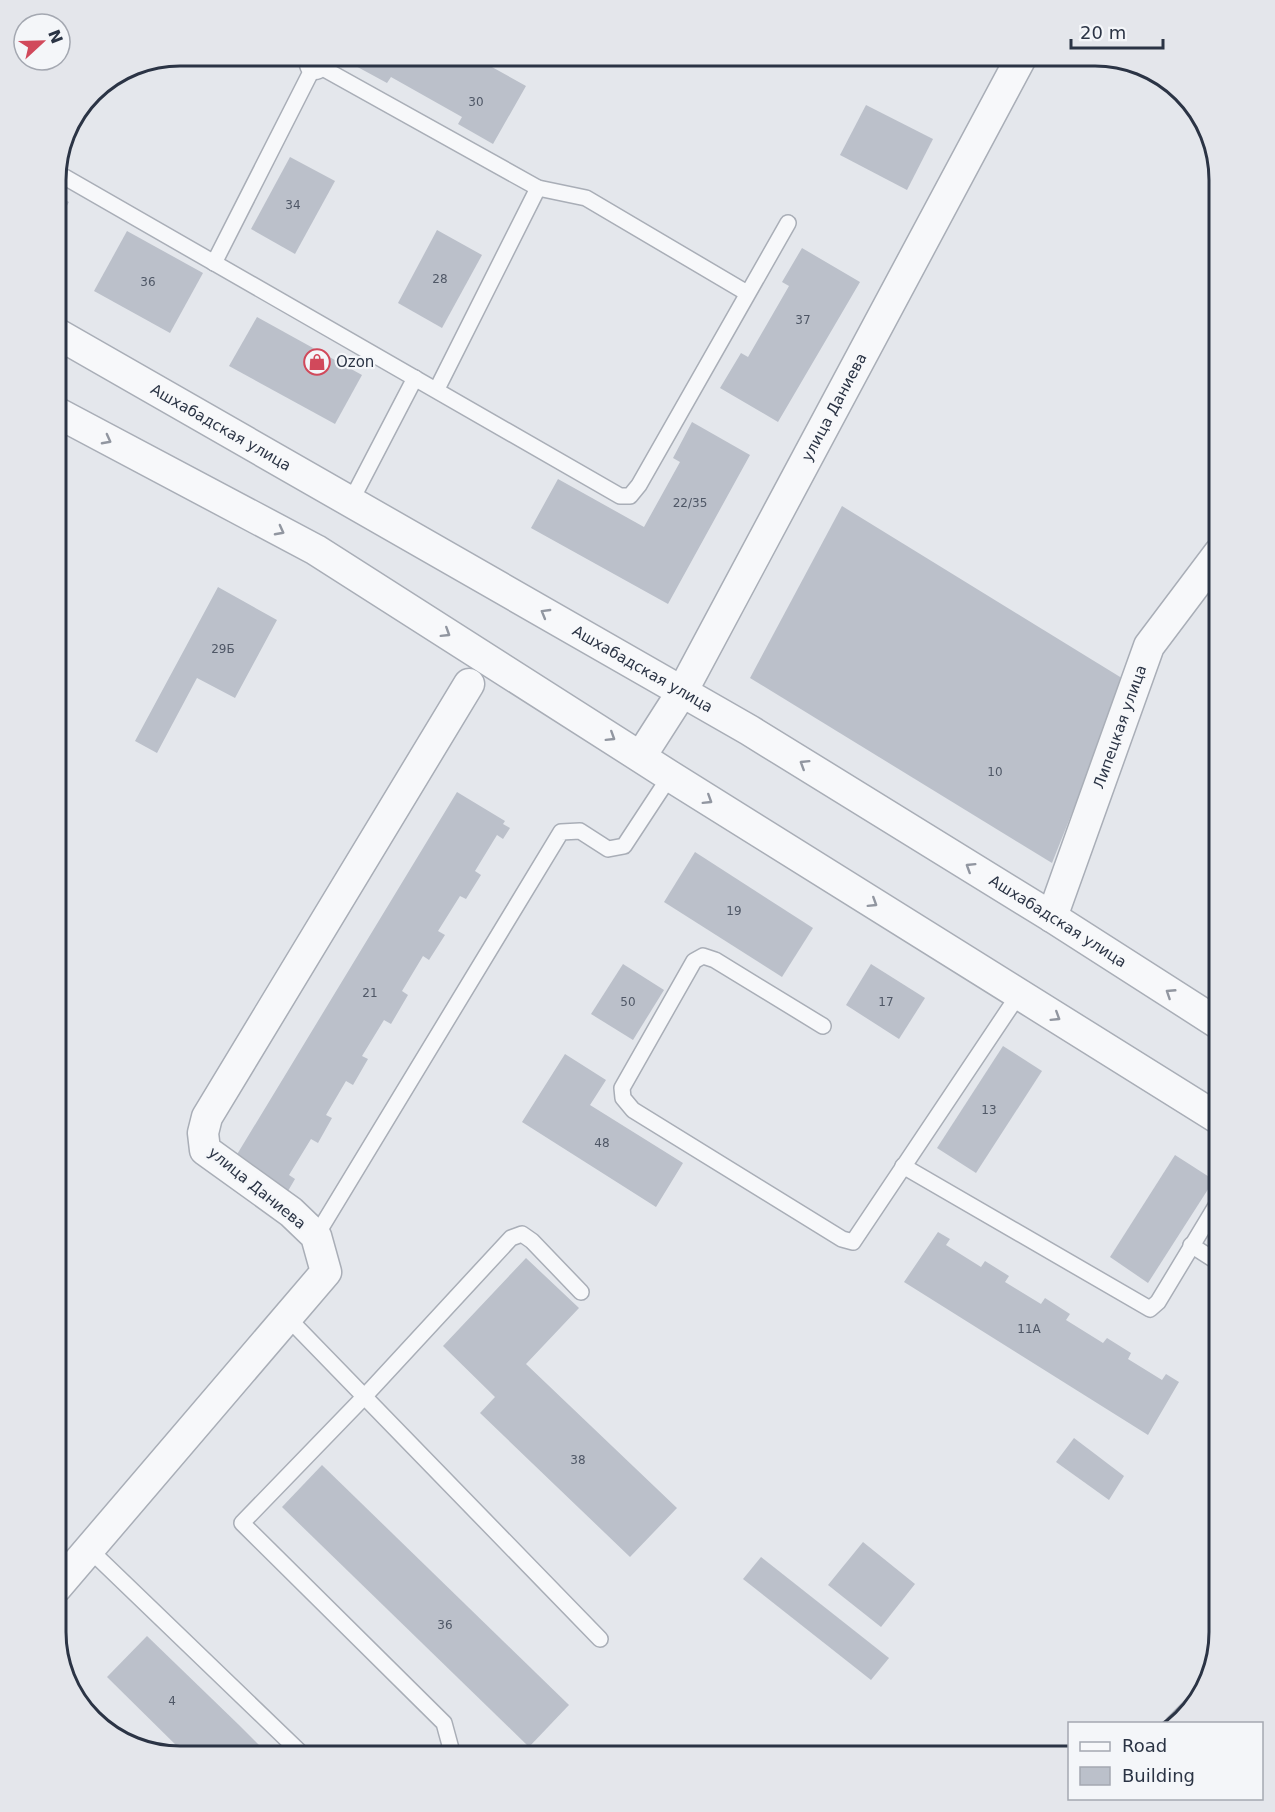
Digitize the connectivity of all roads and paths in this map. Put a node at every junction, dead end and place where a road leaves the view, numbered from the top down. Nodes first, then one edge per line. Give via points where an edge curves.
1 (308, 66) edge
2 (326, 66) edge
3 (1017, 66) edge
4 (66, 178) edge
5 (538, 188) junction
6 (788, 223) dead end
7 (214, 263) junction
8 (747, 293) junction
9 (66, 339) edge
10 (416, 378) junction
11 (436, 389) junction
12 (66, 417) edge
13 (351, 501) junction
14 (1209, 567) edge
15 (469, 684) dead end
16 (682, 692) junction
17 (641, 756) junction
18 (670, 776) junction
19 (1052, 917) junction
20 (1019, 994) junction
21 (1209, 1017) edge
22 (823, 1026) dead end
23 (1209, 1112) edge
24 (903, 1167) junction
25 (1209, 1218) edge
26 (316, 1236) junction
27 (1191, 1245) junction
28 (1209, 1256) edge
29 (581, 1292) dead end
30 (287, 1317) junction
31 (364, 1397) junction
32 (89, 1549) junction
33 (66, 1572) edge
34 (600, 1639) dead end
35 (294, 1746) edge
36 (450, 1746) edge

1 - 7 lane
2 - 5 lane
3 - 16 street, улица Даниева
4 - 7 lane
5 - 8 lane via 586,198
5 - 11 lane
6 - 8 lane
7 - 10 lane
8 - 11 lane via 630,496 620,496
9 - 13 street, Ашхабадская улица
10 - 11 lane
10 - 13 lane
12 -> 17 street via 316,550
16 -> 13 street, Ашхабадская улица
14 - 19 street, Липецкая улица via 1149,646
15 - 26 street, улица Даниева via 207,1117 203,1133 205,1150 291,1212
16 - 17 street, улица Даниева
19 -> 16 street, Ашхабадская улица
17 - 18 street
18 -> 20 street
18 - 26 lane via 624,846 608,849 580,831 561,832
21 -> 19 street, Ашхабадская улица
20 -> 23 street
20 - 24 lane
22 - 24 lane via 703,956 694,961 622,1088 623,1098 633,1110 842,1239 853,1242
24 - 27 lane via 1150,1309
25 - 27 lane
26 - 30 street, улица Даниева via 326,1272
27 - 28 lane
29 - 31 lane via 532,1241 522,1234 511,1238
30 - 31 lane
30 - 32 street, улица Даниева
31 - 34 lane
31 - 36 lane via 242,1523 444,1723
32 - 33 street, улица Даниева
32 - 35 lane

